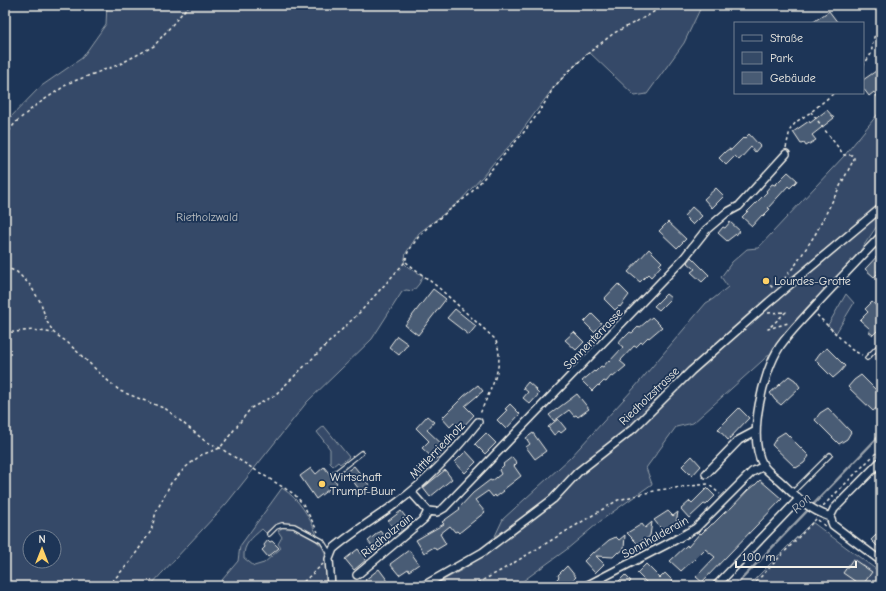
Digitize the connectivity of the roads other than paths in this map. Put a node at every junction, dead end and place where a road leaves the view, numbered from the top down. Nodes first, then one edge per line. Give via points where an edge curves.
1 (786, 154) road end
2 (881, 208) edge
3 (881, 236) edge
4 (881, 344) edge
5 (867, 358) road end
6 (478, 422) road end
7 (756, 431) junction
8 (361, 453) dead end
9 (830, 455) dead end
10 (881, 461) edge
11 (764, 466) junction
12 (334, 474) dead end
13 (706, 474) dead end
14 (411, 492) junction
15 (792, 493) junction
16 (801, 501) junction
17 (428, 511) junction
18 (830, 517) junction
19 (269, 534) dead end
20 (329, 556) junction
21 (881, 561) edge
22 (357, 575) dead end
23 (331, 586) edge
24 (423, 586) edge
25 (586, 586) edge
26 (716, 586) edge

1 - 17 street, Sonnenterrasse via 739,206 706,230 684,258 449,504 437,512
2 - 24 street, Riedholzstrasse via 691,371 634,428 578,472 553,499 483,552
3 - 7 street via 781,345 771,362
4 - 5 lane
6 - 14 street, Mittlerriedholz via 452,453
7 - 11 street
7 - 13 street via 739,440
8 - 12 lane
9 - 15 lane
10 - 18 street via 834,509
11 - 15 street
11 - 25 street, Sonnhalderain via 752,472 696,528
14 - 17 street
14 - 20 street via 333,549
15 - 16 street
16 - 18 street via 816,516
16 - 26 street
17 - 22 street, Riedholzrain via 424,519
18 - 21 street via 833,525
19 - 20 lane via 276,527 288,524 322,541
20 - 23 street

